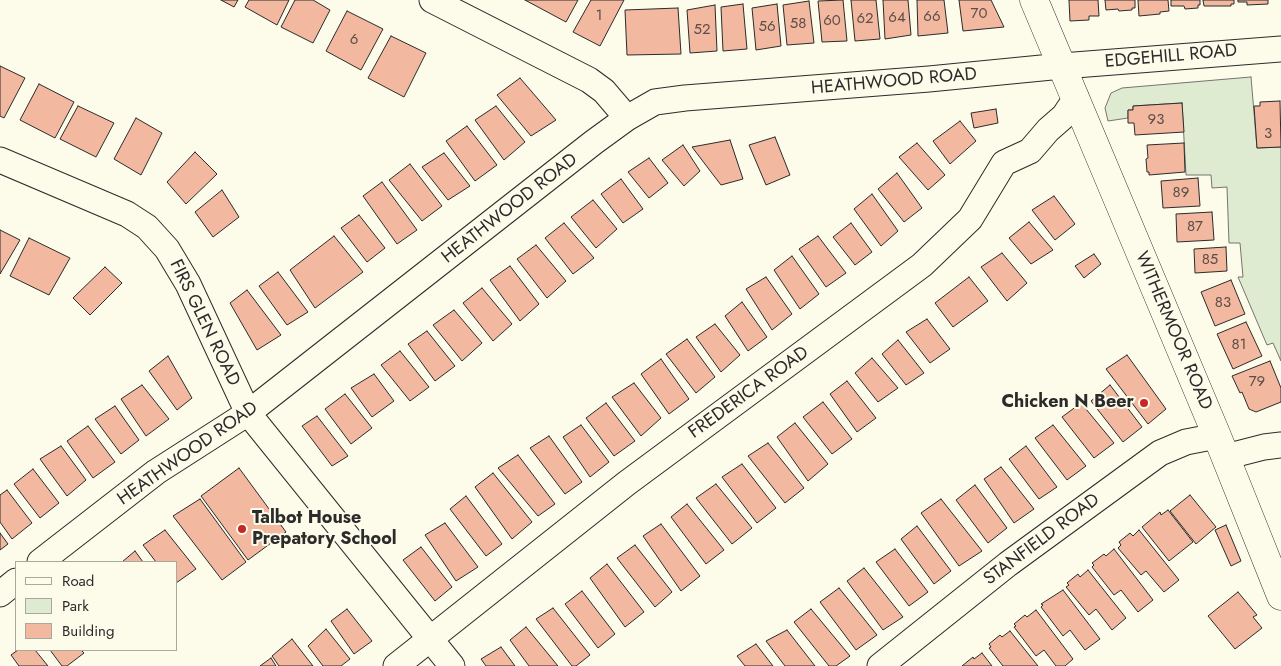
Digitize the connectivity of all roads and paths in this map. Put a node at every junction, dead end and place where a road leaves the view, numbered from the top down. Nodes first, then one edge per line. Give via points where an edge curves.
1 (432, 0) edge
2 (1034, 0) edge
3 (1281, 49) edge
4 (1062, 66) junction
5 (1076, 98) junction
6 (627, 118) junction
7 (0, 160) edge
8 (248, 413) junction
9 (1281, 445) edge
10 (1221, 447) junction
11 (41, 561) edge
12 (15, 582) edge
13 (0, 594) edge
14 (1281, 596) edge
15 (431, 639) junction
16 (396, 666) edge
17 (452, 666) edge
18 (880, 666) edge

1 - 6 street via 589,80 604,91
2 - 4 street, WITHERMOOR ROAD
3 - 4 street, EDGEHILL ROAD
4 - 5 street, WITHERMOOR ROAD
4 - 6 street, HEATHWOOD ROAD via 929,80 685,98 655,102
5 - 10 street, WITHERMOOR ROAD
5 - 15 street, FREDERICA ROAD via 1064,116 1030,151 1004,163 970,219 922,265 627,483
6 - 8 street, HEATHWOOD ROAD
7 - 8 street, FIRS GLEN ROAD via 127,214 147,227 167,249 188,284
8 - 11 street, HEATHWOOD ROAD via 156,472
8 - 15 street, FIRS GLEN ROAD
9 - 10 street, STANFIELD ROAD
10 - 14 street, WITHERMOOR ROAD
10 - 18 street, STANFIELD ROAD via 1186,442 1160,453 1008,564
12 - 13 street
15 - 16 street, FREDERICA ROAD
15 - 17 street, FIRS GLEN ROAD

